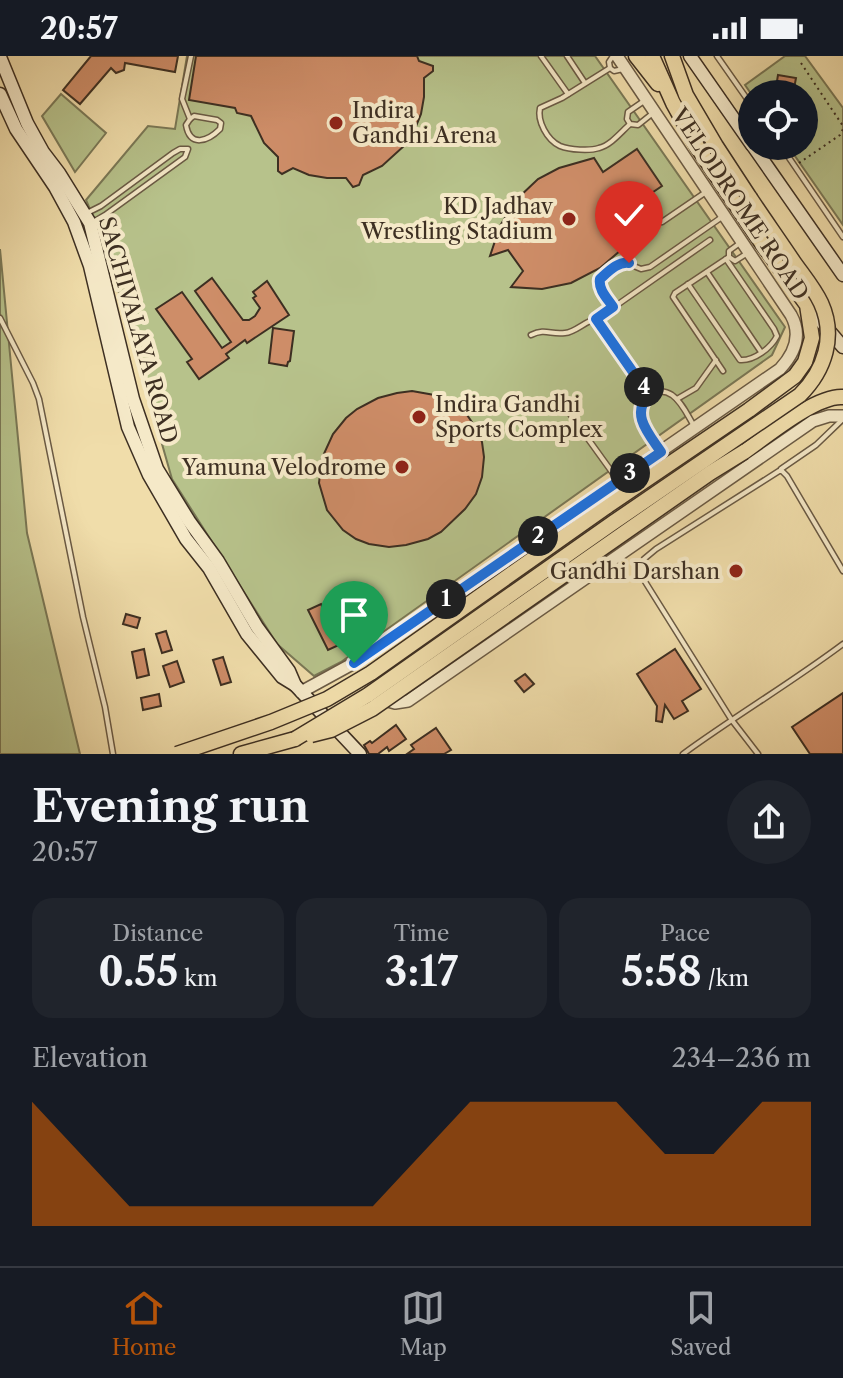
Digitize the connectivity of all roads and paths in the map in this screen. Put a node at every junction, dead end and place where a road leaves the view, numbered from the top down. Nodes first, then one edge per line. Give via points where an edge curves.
1 (191, 56) edge
2 (541, 56) edge
3 (567, 56) edge
4 (615, 56) edge
5 (636, 56) edge
6 (652, 56) edge
7 (672, 56) edge
8 (690, 56) edge
9 (717, 56) edge
10 (3, 59) edge
11 (801, 63) dead end
12 (610, 68) junction
13 (625, 69) junction
14 (585, 83) junction
15 (738, 86) edge
16 (15, 92) junction
17 (568, 94) junction
18 (0, 96) edge
19 (646, 100) junction
20 (673, 103) junction
21 (655, 112) junction
22 (190, 119) junction
23 (630, 124) junction
24 (738, 125) edge
25 (843, 128) edge
26 (198, 141) junction
27 (188, 149) junction
28 (173, 153) junction
29 (762, 160) edge
30 (791, 160) edge
31 (179, 161) junction
32 (795, 166) junction
33 (59, 184) junction
34 (707, 191) junction
35 (105, 203) junction
36 (111, 211) junction
37 (724, 216) junction
38 (87, 218) junction
39 (74, 222) junction
40 (662, 222) dead end
41 (843, 237) edge
42 (710, 240) dead end
43 (745, 247) junction
44 (727, 258) junction
45 (707, 272) junction
46 (843, 275) edge
47 (688, 284) junction
48 (807, 305) junction
49 (613, 307) junction
50 (0, 318) edge
51 (596, 319) junction
52 (531, 335) dead end
53 (843, 347) edge
54 (761, 352) junction
55 (716, 360) junction
56 (723, 371) dead end
57 (649, 395) junction
58 (843, 397) edge
59 (677, 399) junction
60 (560, 400) dead end
61 (843, 418) edge
62 (696, 428) junction
63 (661, 452) junction
64 (779, 471) junction
65 (619, 481) junction
66 (206, 552) junction
67 (843, 571) edge
68 (843, 644) edge
69 (354, 663) junction
70 (298, 689) junction
71 (731, 719) junction
72 (295, 739) junction
73 (113, 754) edge
74 (177, 754) edge
75 (241, 754) edge
76 (360, 754) edge
77 (683, 754) edge
78 (758, 754) edge

1 - 22 lane via 182,99
2 - 17 lane
3 - 14 lane
4 - 12 lane
4 - 13 street, VELODROME ROAD
5 - 20 highway
6 - 20 highway
7 - 72 highway, bridge via 686,95 716,146 820,301 828,329 819,372 800,395 368,695
8 - 24 main road
9 - 15 lane
10 - 16 main road, SACHIVALAYA ROAD
11 - 25 path
12 - 13 lane
12 - 14 lane
13 - 19 street, VELODROME ROAD
14 - 17 lane
16 - 18 main road
16 - 33 main road, SACHIVALAYA ROAD
17 - 23 lane via 538,114 549,137 561,146 601,148
18 - 33 main road, SACHIVALAYA ROAD via 16,129
19 - 21 street, VELODROME ROAD
19 - 23 lane via 628,112
20 - 48 highway via 719,181
21 - 23 lane via 638,125
21 - 34 street, VELODROME ROAD
22 - 26 lane via 188,134
22 - 26 lane via 207,117 221,123 212,137
25 - 32 path
26 - 27 lane
27 - 28 lane
27 - 31 lane
28 - 31 lane
28 - 35 lane
29 - 46 main road
30 - 32 lane
31 - 36 lane
32 - 41 lane
33 - 38 main road, SACHIVALAYA ROAD
33 - 39 main road, SACHIVALAYA ROAD
34 - 37 street, VELODROME ROAD
34 - 40 lane
35 - 36 lane
35 - 38 lane
36 - 38 lane
37 - 43 street, VELODROME ROAD
37 - 49 lane via 650,267 624,262 607,273 599,284
38 - 39 main road
38 - 66 main road, SACHIVALAYA ROAD via 133,399 157,469
39 - 66 main road, SACHIVALAYA ROAD via 90,266 132,440 186,539
42 - 49 lane
43 - 44 lane via 729,251
43 - 44 lane via 735,261
43 - 62 street, VELODROME ROAD via 794,322 795,346 780,369
44 - 45 lane
44 - 54 lane via 777,336
45 - 47 lane
45 - 54 lane
47 - 54 lane via 740,360
47 - 55 lane via 673,297
48 - 53 main road
48 - 74 highway, bridge via 809,354 795,376 765,398 371,673 327,699
49 - 51 lane
50 - 73 lane via 39,399
51 - 52 lane via 563,334
51 - 57 lane
55 - 56 lane
55 - 59 lane via 696,388
57 - 59 lane via 666,391
57 - 63 lane via 641,416
58 - 72 highway, bridge via 810,407 710,473 372,709 331,730
59 - 62 lane
60 - 65 lane
61 - 64 lane
61 - 69 street via 813,421 408,701 381,699
62 - 63 street, VELODROME ROAD
63 - 65 street, VELODROME ROAD
64 - 67 lane via 787,476
64 - 71 lane via 656,549 640,567
65 - 69 street, VELODROME ROAD
66 - 70 main road, SACHIVALAYA ROAD
68 - 71 lane
69 - 70 street, VELODROME ROAD
70 - 76 main road, SACHIVALAYA ROAD
71 - 77 lane
71 - 78 lane
72 - 75 highway

